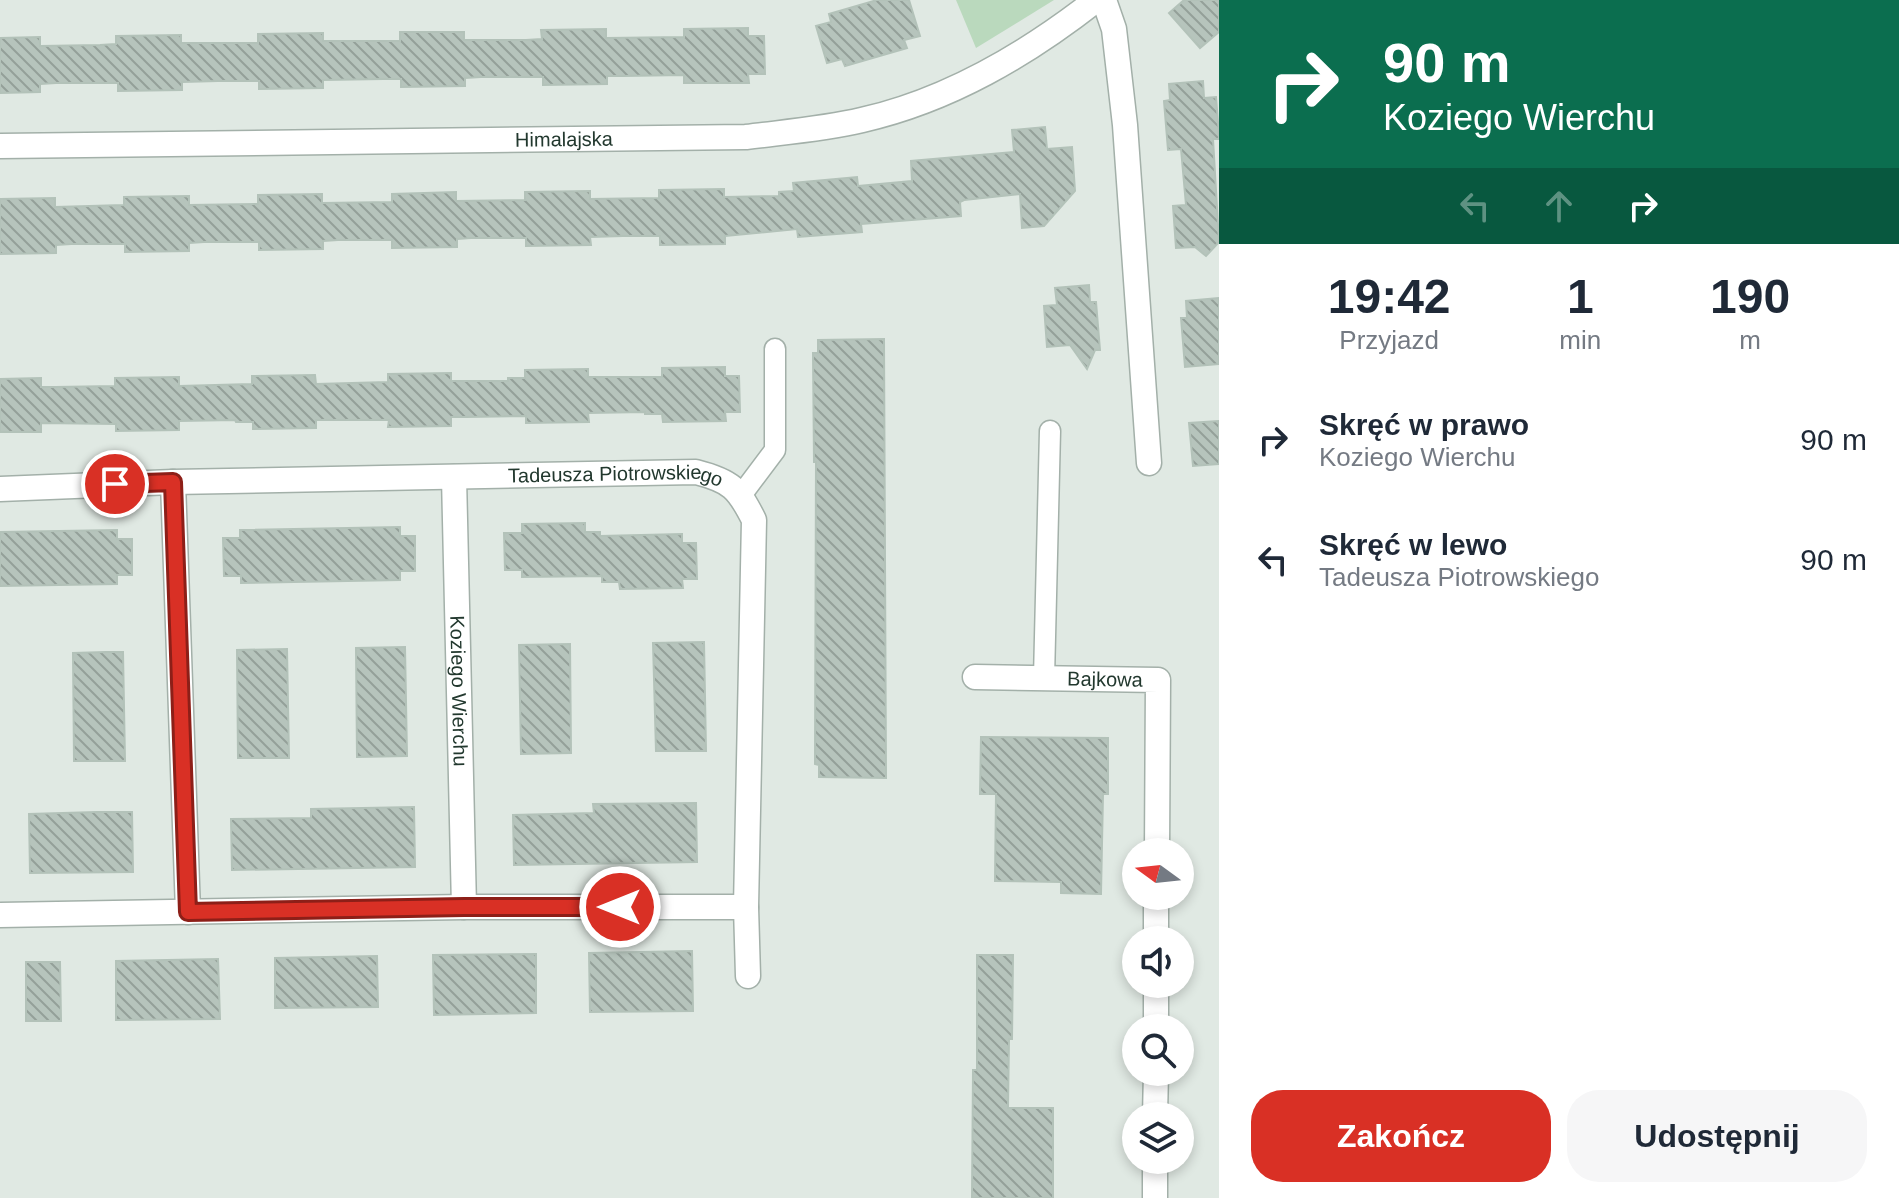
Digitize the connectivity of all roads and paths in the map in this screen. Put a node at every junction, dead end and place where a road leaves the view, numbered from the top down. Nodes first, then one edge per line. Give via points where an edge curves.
1 (1096, 0) edge
2 (1104, 0) edge
3 (0, 146) edge
4 (775, 349) dead end
5 (1050, 431) dead end
6 (1149, 463) dead end
7 (454, 477) junction
8 (173, 482) junction
9 (0, 489) edge
10 (742, 494) junction
11 (975, 677) dead end
12 (1044, 678) junction
13 (1157, 838) edge
14 (464, 907) junction
15 (746, 907) junction
16 (188, 912) junction
17 (0, 915) edge
18 (748, 976) dead end
19 (1155, 1174) edge
20 (1155, 1198) edge

1 - 3 street, Himalajska via 1036,44 951,91 865,120 814,129 746,137
2 - 6 street via 1114,29 1125,125
4 - 10 lane via 775,450
5 - 12 lane
7 - 8 street, Tadeusza Piotrowskiego
7 - 10 street, Tadeusza Piotrowskiego via 696,472 719,478
7 - 14 street, Koziego Wierchu
8 - 9 street, Tadeusza Piotrowskiego
8 - 16 street
10 - 15 street, Tadeusza Piotrowskiego via 754,520 755,562
11 - 12 street, Bajkowa
12 - 13 street, Bajkowa via 1158,680
14 - 15 street
14 - 16 street
15 - 18 street, Tadeusza Piotrowskiego
16 - 17 street
19 - 20 street

